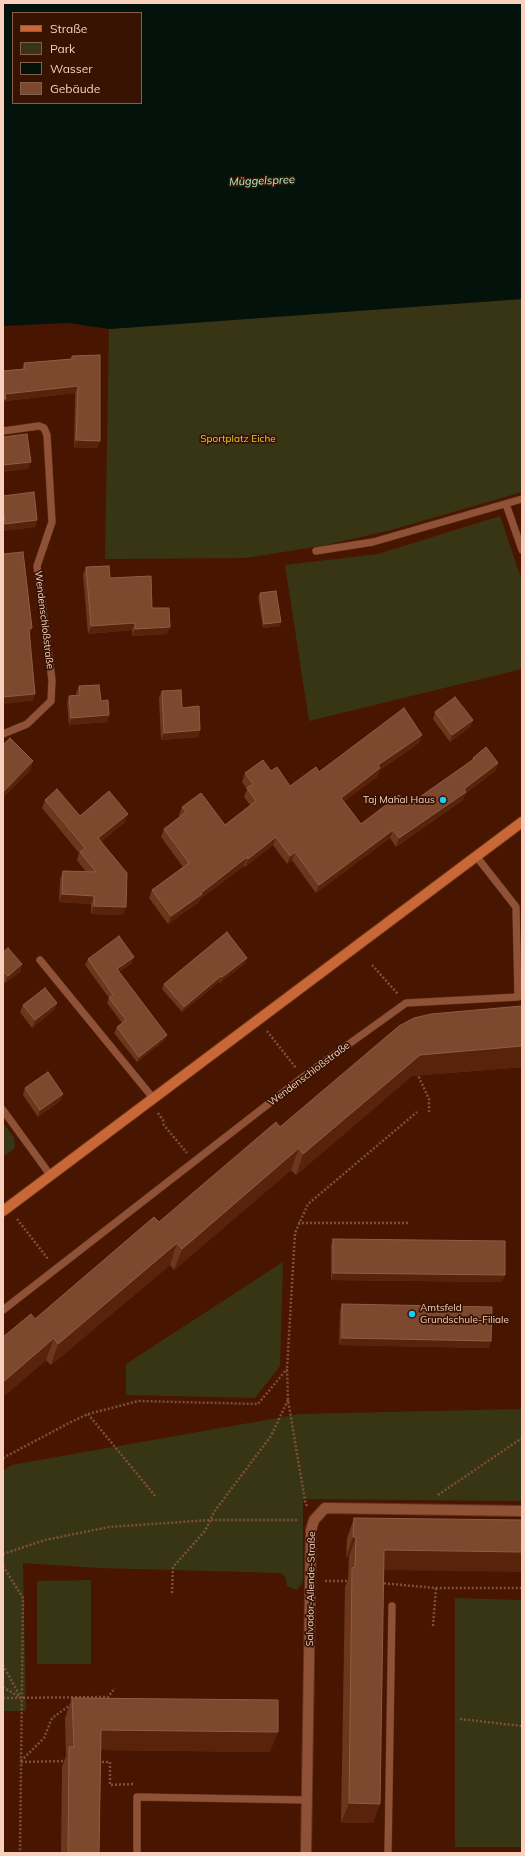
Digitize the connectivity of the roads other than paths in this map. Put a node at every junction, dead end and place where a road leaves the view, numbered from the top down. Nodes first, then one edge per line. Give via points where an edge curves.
1 (3, 431) edge
2 (522, 499) edge
3 (506, 504) junction
4 (522, 550) edge
5 (316, 551) dead end
6 (3, 734) edge
7 (522, 822) edge
8 (476, 856) junction
9 (40, 960) dead end
10 (153, 1098) junction
11 (3, 1110) edge
12 (51, 1176) junction
13 (5, 1210) edge
14 (3, 1310) edge
15 (522, 1511) edge
16 (392, 1606) dead end
17 (307, 1800) junction
18 (137, 1853) edge
19 (306, 1853) edge
20 (388, 1853) edge

1 - 6 lane, Wendenschloßstraße via 39,426 44,428 47,435 52,522 37,566 52,680 51,701 27,724
2 - 3 lane
3 - 4 lane
3 - 5 lane via 373,542
7 - 8 street
8 - 10 street
8 - 14 lane, Wendenschloßstraße via 516,907 518,997 406,1003 304,1077
9 - 10 lane
10 - 12 street
11 - 12 lane
12 - 13 street
15 - 17 street, Salvador-Allende-Straße via 325,1508 314,1520 311,1530
16 - 20 lane
17 - 18 lane via 137,1797
17 - 19 street, Salvador-Allende-Straße

